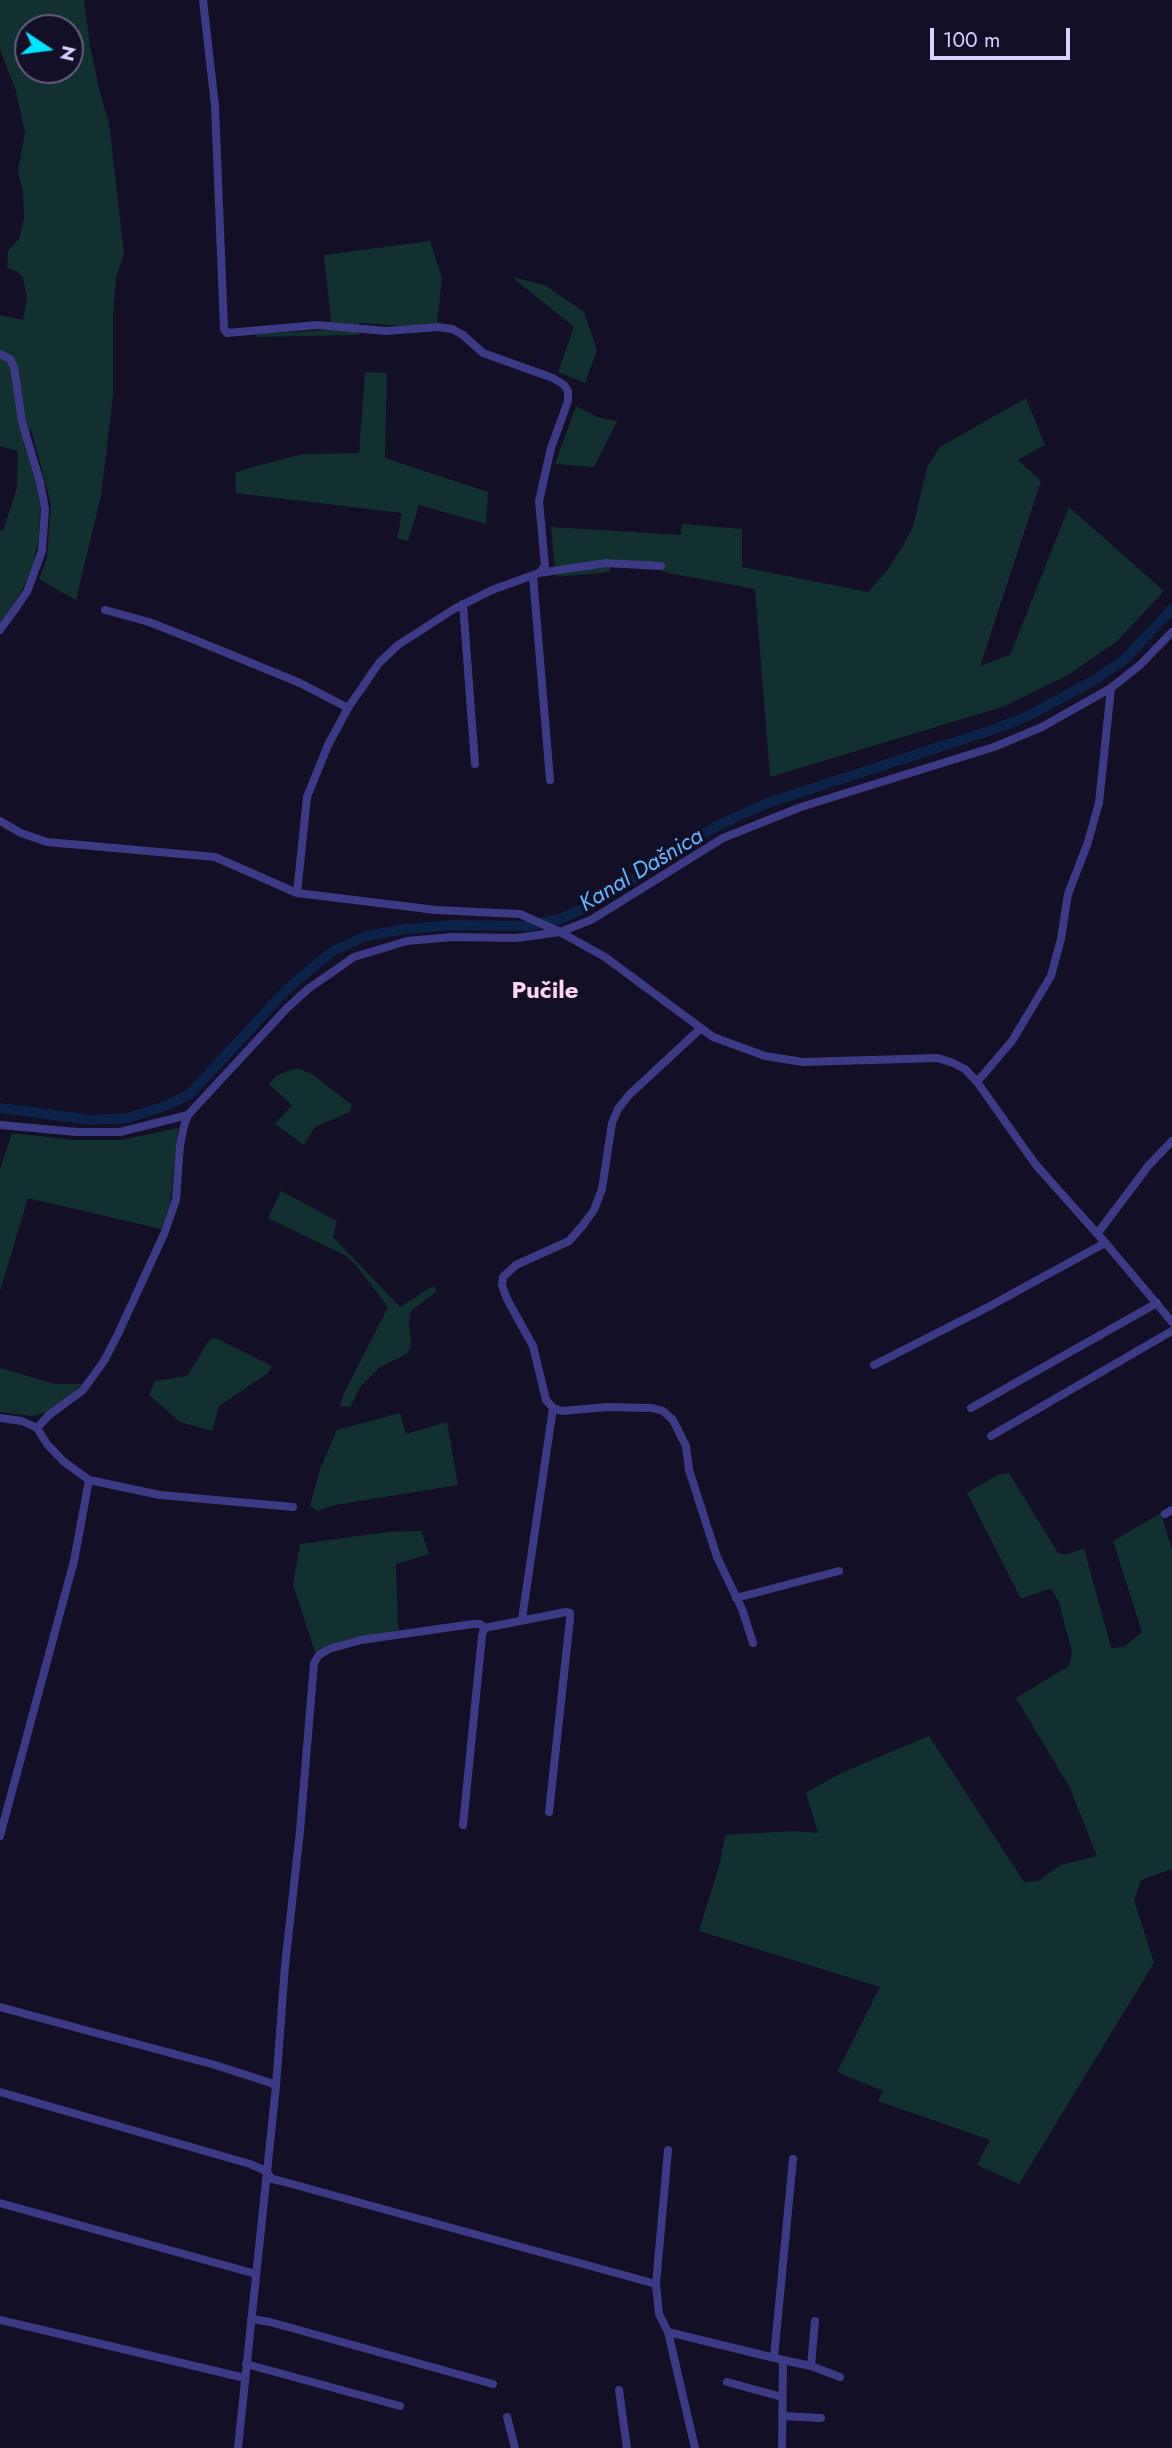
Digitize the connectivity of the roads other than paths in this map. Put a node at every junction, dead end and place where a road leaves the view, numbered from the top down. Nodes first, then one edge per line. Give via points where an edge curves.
1 (203, 0) edge
2 (0, 354) edge
3 (661, 566) dead end
4 (536, 574) junction
5 (463, 604) junction
6 (105, 610) dead end
7 (0, 630) edge
8 (1172, 632) edge
9 (1111, 688) junction
10 (348, 708) junction
11 (475, 764) dead end
12 (550, 780) dead end
13 (0, 821) edge
14 (297, 893) junction
15 (557, 931) junction
16 (701, 1029) junction
17 (977, 1082) junction
18 (188, 1115) junction
19 (0, 1125) edge
20 (1172, 1141) edge
21 (1097, 1234) junction
22 (1105, 1243) junction
23 (1157, 1303) junction
24 (1172, 1322) edge
25 (1172, 1331) edge
26 (874, 1365) dead end
27 (553, 1408) junction
28 (971, 1408) dead end
29 (0, 1418) edge
30 (37, 1428) junction
31 (990, 1436) dead end
32 (89, 1480) junction
33 (293, 1507) dead end
34 (839, 1571) dead end
35 (736, 1598) junction
36 (522, 1619) junction
37 (484, 1628) junction
38 (753, 1643) dead end
39 (549, 1812) dead end
40 (463, 1825) dead end
41 (0, 1836) edge
42 (0, 2007) edge
43 (276, 2086) junction
44 (0, 2092) edge
45 (668, 2150) dead end
46 (793, 2159) dead end
47 (266, 2171) junction
48 (0, 2203) edge
49 (256, 2274) junction
50 (656, 2284) junction
51 (251, 2319) junction
52 (0, 2320) edge
53 (815, 2321) dead end
54 (668, 2332) junction
55 (774, 2357) junction
56 (783, 2360) junction
57 (246, 2364) junction
58 (811, 2366) junction
59 (840, 2377) dead end
60 (245, 2378) junction
61 (727, 2382) dead end
62 (493, 2384) dead end
63 (619, 2390) dead end
64 (782, 2396) junction
65 (400, 2406) dead end
66 (782, 2416) junction
67 (507, 2417) dead end
68 (821, 2418) dead end
69 (238, 2448) edge
70 (516, 2448) edge
71 (627, 2448) edge
72 (695, 2448) edge
73 (782, 2448) edge

1 - 4 street via 215,106 224,329 227,333 317,325 386,331 452,329 483,353 564,385 568,401 539,501 545,566
2 - 7 street via 14,367 45,519 42,551 27,592
3 - 4 street via 606,563
4 - 5 street
4 - 12 street
5 - 10 street via 398,645 379,663
5 - 11 street
6 - 10 street via 195,640
8 - 9 street
9 - 15 street via 1042,727 994,747 801,807 723,838 591,920
9 - 17 street via 1099,803 1068,894 1051,976 1012,1041
10 - 14 street via 307,797
13 - 14 street via 47,842 215,857
14 - 15 street via 409,908 520,914
15 - 16 street via 605,957
15 - 18 street via 516,938 407,941 354,957 287,1008
16 - 17 street via 729,1045 784,1060 938,1058 965,1069
16 - 27 street via 618,1108 602,1189 583,1225 569,1241 516,1265 503,1277 507,1299 533,1346 546,1400
17 - 21 street via 1035,1166
18 - 19 street via 120,1132
18 - 30 street via 180,1145 176,1199 118,1334 83,1390
20 - 21 street
21 - 22 street
22 - 23 street
22 - 26 street
23 - 24 street
23 - 28 street
25 - 31 street
27 - 35 street via 652,1408 673,1420 686,1446 708,1531
27 - 36 street
29 - 30 street
30 - 32 street via 63,1461
32 - 33 street via 160,1495
32 - 41 street via 74,1562
34 - 35 street
35 - 38 street
36 - 37 street
36 - 39 street via 570,1614
37 - 40 street
37 - 43 street via 473,1624 361,1640 329,1648 314,1662
42 - 43 street
43 - 47 street
44 - 47 street
45 - 50 street
46 - 55 street
47 - 49 street
47 - 50 street via 272,2179
48 - 49 street
49 - 51 street
50 - 54 street via 659,2314
51 - 57 street
51 - 62 street
52 - 60 street
53 - 58 street
54 - 55 street
54 - 72 street
55 - 56 street
56 - 58 street
56 - 64 street
57 - 60 street
57 - 65 street
58 - 59 street
60 - 69 street
61 - 64 street
63 - 71 street
64 - 66 street
66 - 68 street
66 - 73 street
67 - 70 street

